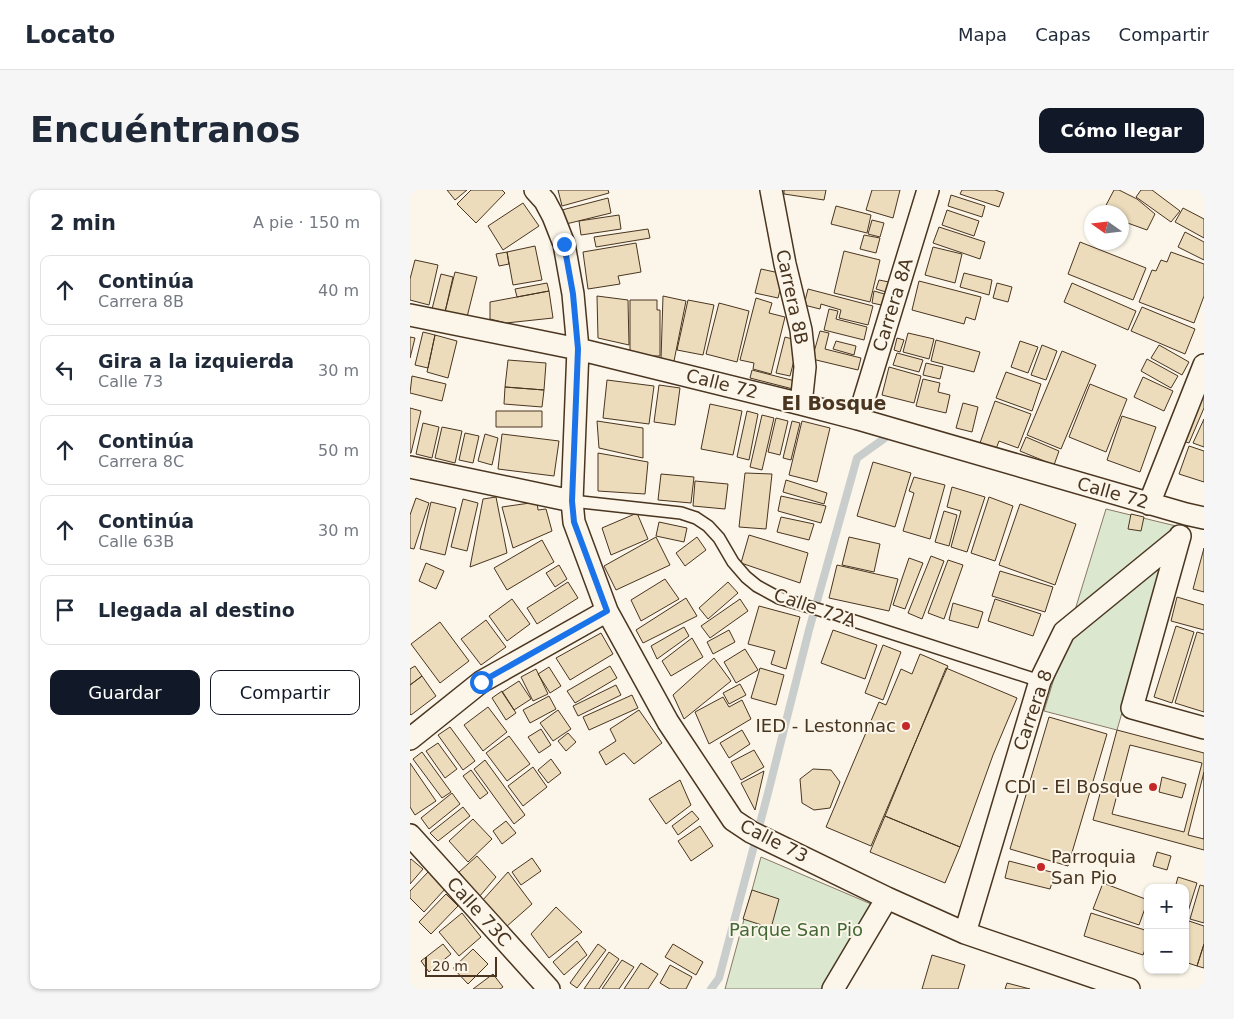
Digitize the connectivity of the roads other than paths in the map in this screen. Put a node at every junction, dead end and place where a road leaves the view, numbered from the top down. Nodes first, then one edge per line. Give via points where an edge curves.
1 (535, 190) edge
2 (772, 190) edge
3 (928, 190) edge
4 (410, 316) edge
5 (578, 349) junction
6 (1204, 366) edge
7 (801, 404) junction
8 (858, 419) junction
9 (410, 467) edge
10 (572, 501) junction
11 (1149, 504) junction
12 (1195, 516) edge
13 (1179, 538) junction
14 (607, 611) junction
15 (1040, 681) junction
16 (1204, 728) edge
17 (410, 739) edge
18 (410, 835) edge
19 (887, 898) junction
20 (965, 933) junction
21 (549, 989) edge
22 (833, 989) edge
23 (1129, 989) edge

1 - 5 street, Calle 73 via 553,216 564,244
2 - 7 street, Carrera 8B via 801,330 805,367
3 - 8 street, Carrera 8A
4 - 5 street, Calle 72
5 - 7 street, Calle 72
5 - 10 street, Calle 73
6 - 11 street
7 - 8 street, Calle 72
8 - 11 street, Calle 72
9 - 10 street, Calle 72A
10 - 14 street, Calle 73 via 574,522
10 - 15 lane, Calle 72A via 681,513 696,518 720,538 746,577 779,598
11 - 12 street, Calle 72
12 - 13 street
13 - 15 street, Carrera 8 via 1064,632
13 - 16 street via 1132,708
14 - 17 street via 481,682
14 - 19 street, Calle 73 via 668,722 733,820
15 - 20 street, Carrera 8
18 - 21 street, Calle 73C
19 - 20 street, Calle 73
19 - 22 street
20 - 23 street, Calle 73

